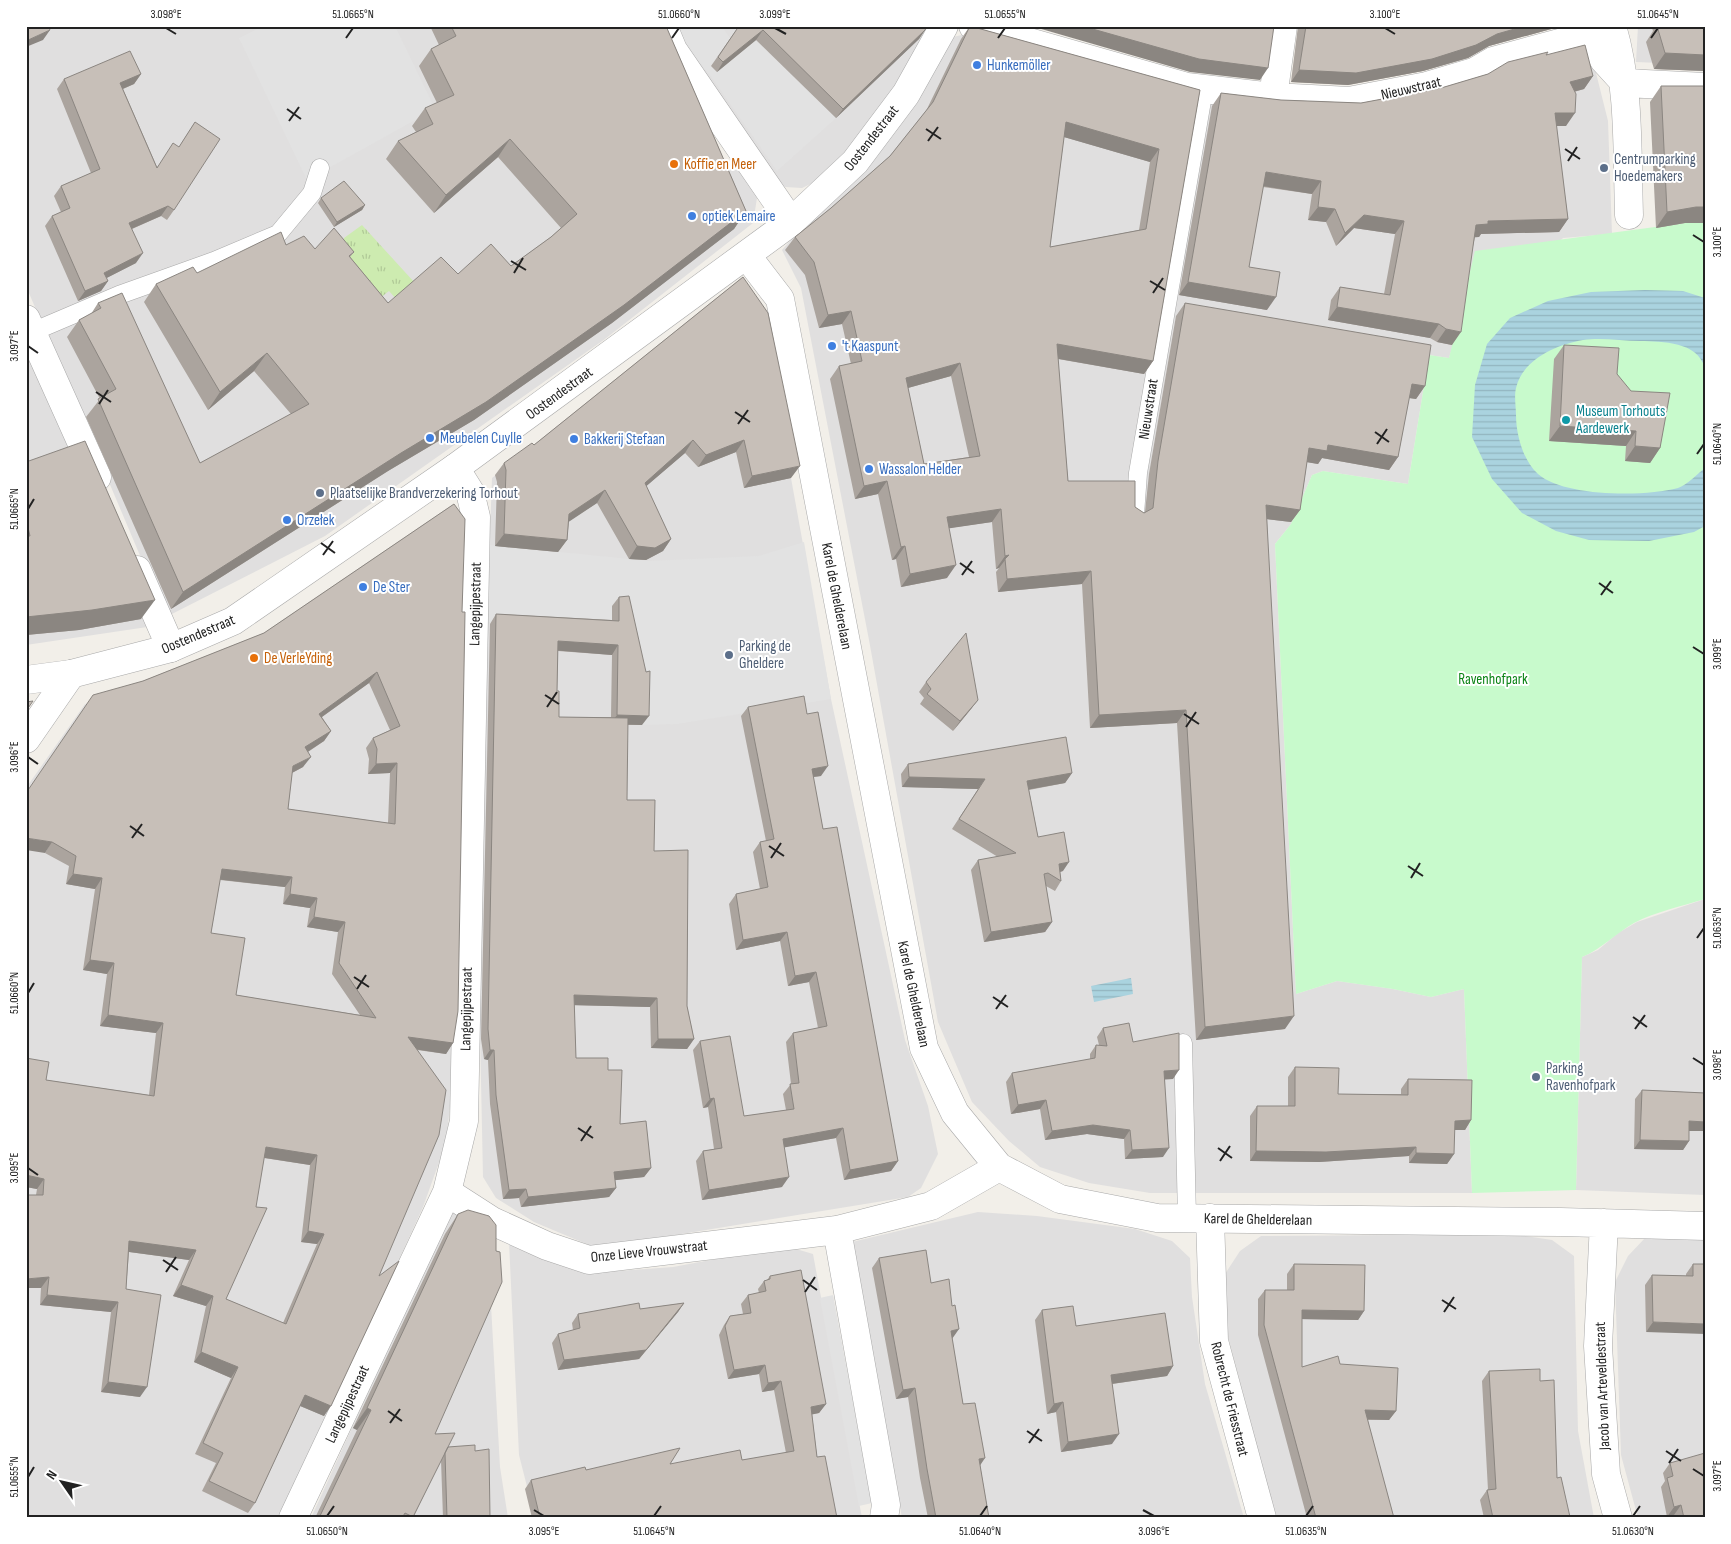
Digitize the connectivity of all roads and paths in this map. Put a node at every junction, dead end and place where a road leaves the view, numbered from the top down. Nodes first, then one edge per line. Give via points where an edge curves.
1 (662, 26) edge
2 (944, 26) edge
3 (973, 26) edge
4 (1283, 26) edge
5 (1604, 29) edge
6 (1625, 83) junction
7 (1705, 87) edge
8 (1204, 89) junction
9 (1273, 97) junction
10 (320, 168) dead end
11 (1629, 215) dead end
12 (791, 222) junction
13 (747, 256) junction
14 (1166, 304) junction
15 (1185, 307) edge
16 (29, 326) edge
17 (455, 468) junction
18 (106, 499) edge
19 (1135, 515) edge
20 (126, 543) edge
21 (171, 648) junction
22 (71, 674) junction
23 (26, 679) edge
24 (26, 739) edge
25 (1183, 1044) dead end
26 (999, 1167) junction
27 (447, 1192) junction
28 (1198, 1218) junction
29 (1604, 1223) junction
30 (1705, 1226) edge
31 (836, 1230) junction
32 (293, 1518) edge
33 (884, 1518) edge
34 (1262, 1518) edge
35 (1618, 1518) edge

1 - 12 street via 673,50
2 - 12 street, Oostendestraat via 906,94 855,162
3 - 8 street, Nieuwstraat via 1187,87
4 - 9 street
5 - 6 street via 1604,60
5 - 9 street, Nieuwstraat via 1493,61 1474,72 1390,94 1349,101
6 - 7 street
6 - 11 street
8 - 9 street, Nieuwstraat
8 - 14 lane, Nieuwstraat
10 - 16 lane via 312,193 278,234 214,261
12 - 13 street, Oostendestraat
13 - 17 street, Oostendestraat
13 - 26 street, Karel de Ghelderelaan via 780,299 924,1048 955,1113
14 - 15 lane
14 - 19 lane, Nieuwstraat via 1138,473
16 - 18 street
17 - 21 street, Oostendestraat via 233,621
17 - 27 street, Langepijpestraat via 470,492 476,517 464,1121
20 - 21 street
21 - 22 street, Oostendestraat
22 - 23 street, Oostendestraat
22 - 24 street
25 - 28 lane
26 - 28 street, Karel de Ghelderelaan via 1060,1199 1157,1218
26 - 31 street, Onze Lieve Vrouwstraat via 931,1206
27 - 31 street, Onze Lieve Vrouwstraat via 492,1221 547,1246 589,1260
27 - 32 street, Langepijpestraat
28 - 29 street, Karel de Ghelderelaan
28 - 34 street, Robrecht de Friesstraat via 1214,1341
29 - 30 street, Karel de Ghelderelaan
29 - 35 street, Jacob van Arteveldestraat via 1598,1346 1606,1474
31 - 33 street via 886,1505

